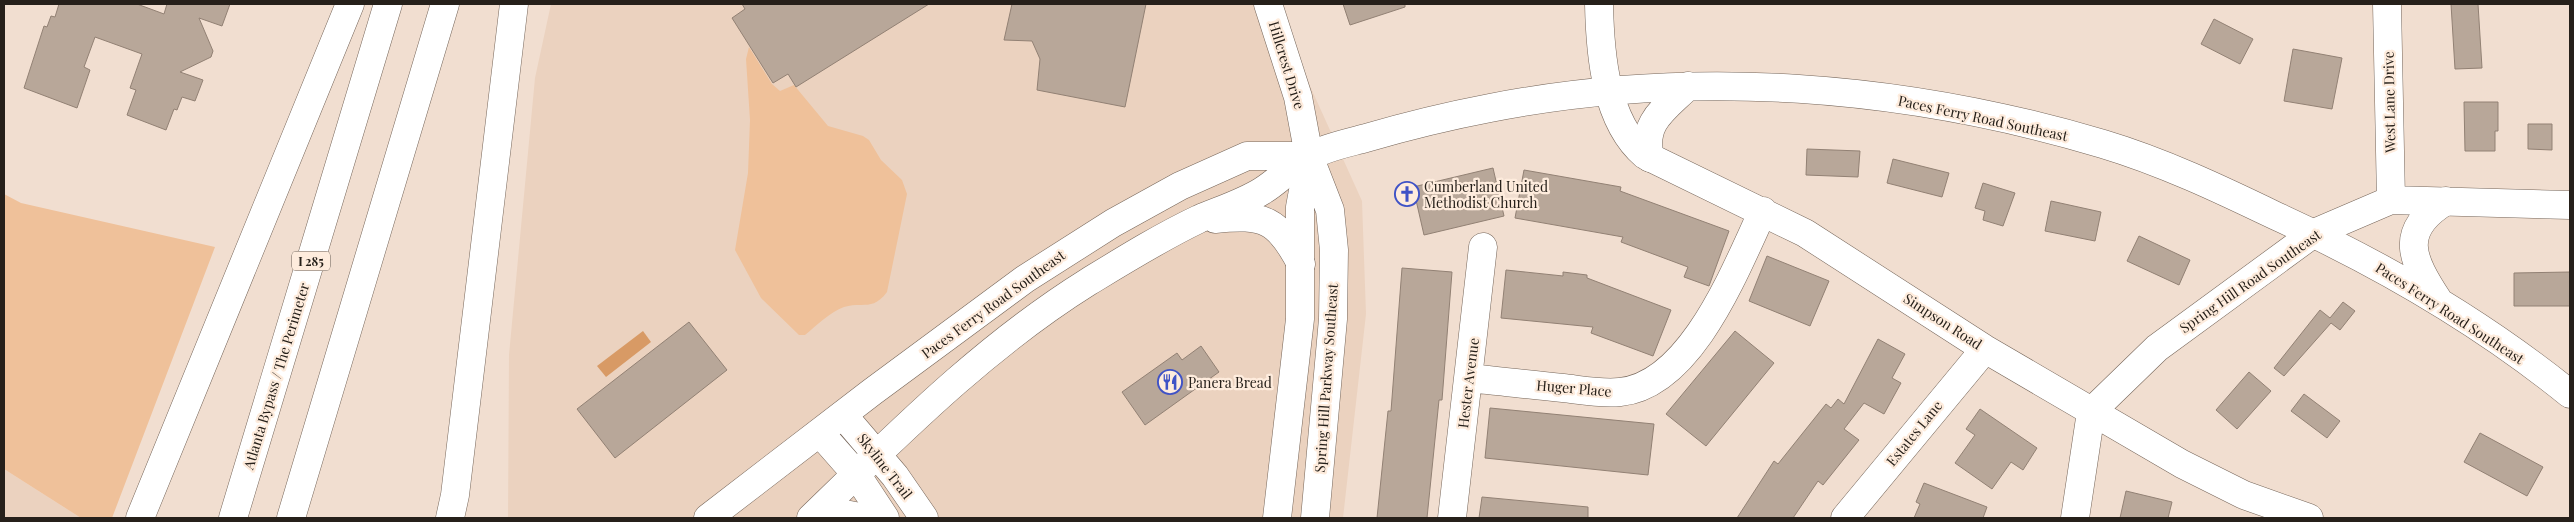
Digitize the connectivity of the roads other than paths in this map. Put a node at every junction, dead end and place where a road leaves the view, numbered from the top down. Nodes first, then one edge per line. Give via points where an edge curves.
1 (350, 4) edge
2 (388, 4) edge
3 (445, 4) edge
4 (514, 4) edge
5 (1268, 4) edge
6 (1600, 4) edge
7 (2387, 4) edge
8 (1688, 86) junction
9 (1610, 90) junction
10 (1309, 156) junction
11 (1650, 158) junction
12 (2390, 200) junction
13 (2446, 201) junction
14 (2570, 205) edge
15 (1763, 211) junction
16 (1196, 220) junction
17 (2314, 233) junction
18 (1483, 247) dead end
19 (1301, 264) junction
20 (2441, 303) junction
21 (1985, 348) junction
22 (1468, 378) junction
23 (2570, 394) edge
24 (2091, 412) junction
25 (843, 414) junction
26 (820, 433) junction
27 (877, 454) junction
28 (856, 474) junction
29 (456, 511) edge
30 (812, 517) edge
31 (140, 518) edge
32 (233, 518) edge
33 (291, 518) edge
34 (708, 518) edge
35 (865, 518) edge
36 (884, 518) edge
37 (924, 518) edge
38 (1277, 518) edge
39 (1315, 518) edge
40 (1452, 518) edge
41 (1845, 518) edge
42 (2075, 518) edge
43 (2309, 518) edge

1 - 31 main road
2 - 32 main road, Atlanta Bypass / The Perimeter / I 285
3 - 33 main road
4 - 29 main road
5 - 10 main road, Hillcrest Drive via 1298,97
6 - 9 main road, Simpson Road via 1601,44
7 - 12 main road, West Lane Drive
8 - 9 main road, Paces Ferry Road Southeast
8 - 11 main road via 1656,117 1649,130
8 - 17 main road, Paces Ferry Road Southeast via 1828,90 1929,104 2022,122 2160,164
9 - 10 main road, Paces Ferry Road Southeast via 1523,101 1445,117
9 - 11 main road, Simpson Road via 1630,139
10 - 16 main road, Paces Ferry Road Southeast via 1261,192
10 - 19 main road via 1300,207
10 - 25 main road, Paces Ferry Road Southeast via 1247,156 1180,186 1113,223 1025,280
10 - 39 main road, Spring Hill Parkway Southeast via 1330,210 1334,250 1333,319
11 - 15 main road, Simpson Road
12 - 13 main road, Spring Hill Road Southeast
12 - 17 main road, Spring Hill Road Southeast
13 - 14 main road, Spring Hill Road Southeast
13 - 20 main road via 2423,218 2414,245 2419,268
15 - 21 main road, Simpson Road via 1805,233
15 - 22 main road, Huger Place via 1710,320 1674,362 1654,379 1629,390 1603,392
16 - 19 main road via 1245,216 1264,220 1291,245
16 - 27 main road, Paces Ferry Road Southeast via 1085,284 1017,330 947,388
17 - 20 main road, Paces Ferry Road Southeast via 2370,260
17 - 24 main road, Spring Hill Road Southeast via 2157,348
18 - 22 main road, Hester Avenue
19 - 38 main road via 1300,319
20 - 23 main road, Paces Ferry Road Southeast
21 - 24 main road, Simpson Road
21 - 41 main road, Estates Lane
22 - 40 main road, Hester Avenue
24 - 42 main road
24 - 43 main road, Simpson Road via 2244,495
25 - 26 main road, Paces Ferry Road Southeast
25 - 27 main road, Skyline Trail
26 - 28 main road, Skyline Trail
26 - 34 main road, Paces Ferry Road Southeast
27 - 28 main road, Paces Ferry Road Southeast
27 - 37 main road, Skyline Trail
28 - 30 main road, Paces Ferry Road Southeast
28 - 36 main road, Skyline Trail
30 - 35 main road via 839,513

